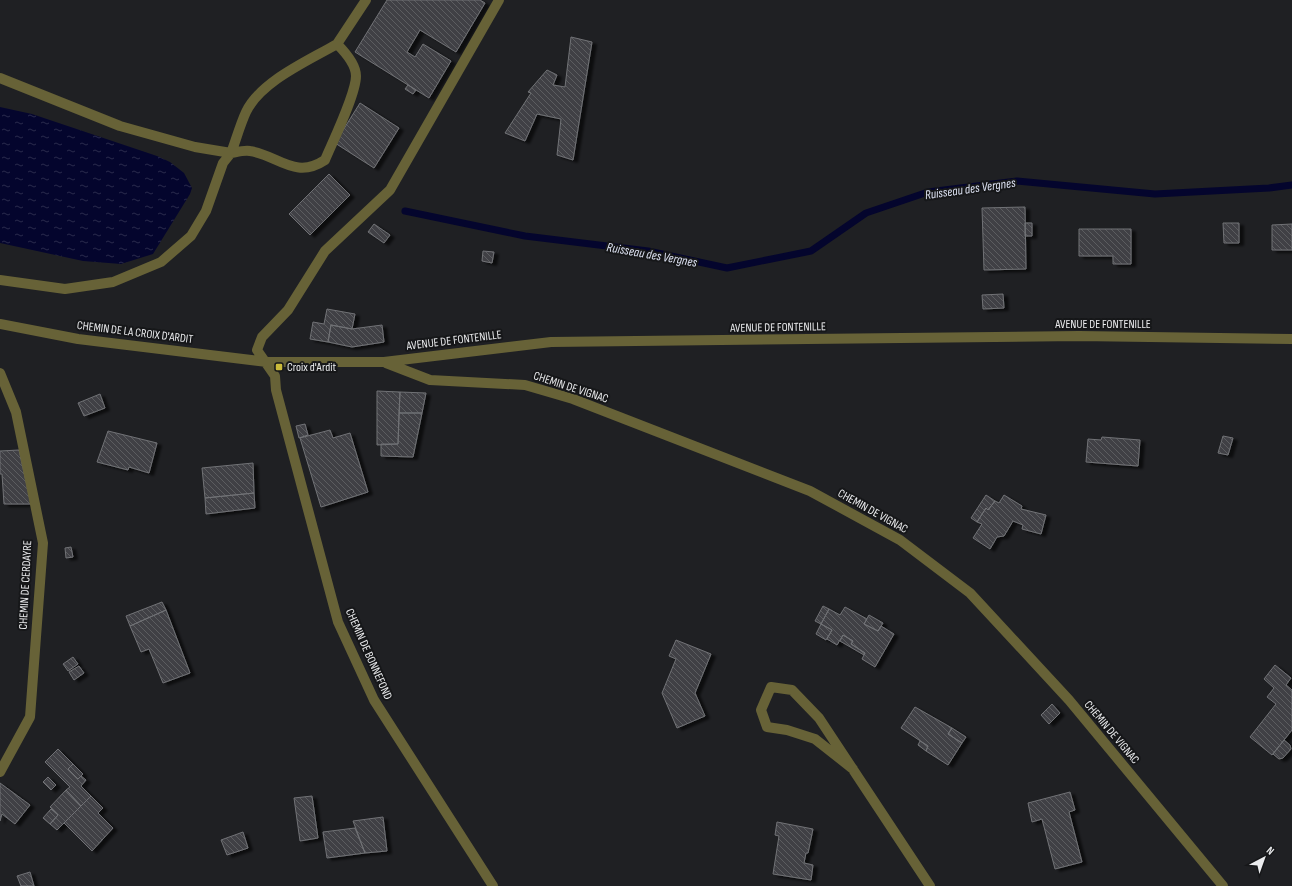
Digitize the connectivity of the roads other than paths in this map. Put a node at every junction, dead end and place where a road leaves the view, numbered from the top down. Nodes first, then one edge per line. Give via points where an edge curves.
1 (366, 0) edge
2 (499, 0) edge
3 (337, 44) junction
4 (0, 78) edge
5 (231, 153) junction
6 (0, 280) edge
7 (0, 324) edge
8 (1292, 339) edge
9 (267, 362) junction
10 (384, 362) junction
11 (0, 373) edge
12 (853, 769) junction
13 (0, 772) edge
14 (493, 886) edge
15 (930, 886) edge
16 (1223, 886) edge

1 - 3 street
2 - 9 street, CHEMIN DE BONNEFOND via 390,190 325,250 288,310 262,337 257,350
3 - 5 street via 286,73 262,91 247,111
3 - 5 street via 350,58 356,75 350,98 325,160 316,166 300,169 249,150
4 - 5 street via 120,126 195,147
5 - 6 street via 223,163 206,211 191,236 161,262 113,282 65,289
7 - 9 street, CHEMIN DE LA CROIX D'ARDIT via 78,339
8 - 10 street, AVENUE DE FONTENILLE via 1079,336 551,342
9 - 10 street, AVENUE DE FONTENILLE
9 - 14 street, CHEMIN DE BONNEFOND via 275,376 276,390 338,622 374,700
10 - 16 street, CHEMIN DE VIGNAC via 430,380 525,385 574,399 810,491 900,540 970,593 1069,700
11 - 13 street, CHEMIN DE CERDAYRE via 16,412 43,543 30,717
12 - 12 street via 819,718 792,690 771,687 761,710 767,727 815,739
12 - 15 street

